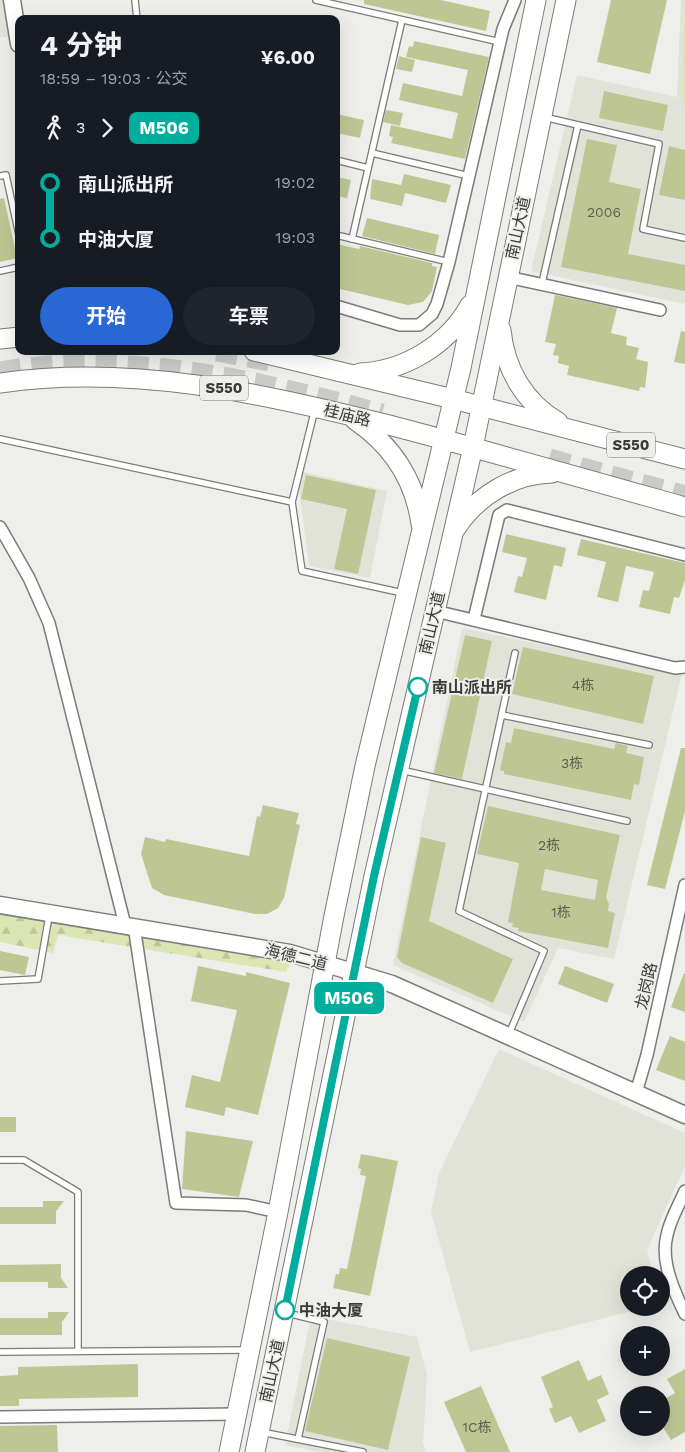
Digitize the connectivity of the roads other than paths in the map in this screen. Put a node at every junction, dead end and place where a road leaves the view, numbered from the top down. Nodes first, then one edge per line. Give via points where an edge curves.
1 (12, 0) edge
2 (135, 0) edge
3 (316, 0) edge
4 (355, 0) edge
5 (515, 0) edge
6 (536, 0) edge
7 (566, 0) edge
8 (353, 8) junction
9 (137, 15) edge
10 (15, 19) edge
11 (402, 20) junction
12 (500, 42) junction
13 (542, 117) junction
14 (578, 125) junction
15 (372, 153) junction
16 (340, 161) edge
17 (368, 168) junction
18 (0, 176) edge
19 (469, 176) junction
20 (15, 217) edge
21 (340, 236) edge
22 (685, 238) edge
23 (352, 239) junction
24 (449, 262) junction
25 (15, 268) edge
26 (0, 271) edge
27 (508, 277) junction
28 (542, 283) junction
29 (476, 295) junction
30 (503, 301) junction
31 (340, 307) edge
32 (660, 310) dead end
33 (15, 338) edge
34 (0, 340) edge
35 (289, 355) tunnel mouth
36 (349, 374) junction
37 (0, 383) edge
38 (453, 399) junction
39 (315, 407) junction
40 (481, 407) junction
41 (343, 414) junction
42 (577, 431) junction
43 (0, 439) edge
44 (444, 440) junction
45 (473, 447) junction
46 (685, 459) edge
47 (561, 472) junction
48 (292, 502) junction
49 (685, 507) edge
50 (0, 527) edge
51 (422, 530) junction
52 (452, 533) junction
53 (685, 555) edge
54 (407, 594) junction
55 (435, 611) junction
56 (474, 619) junction
57 (515, 653) dead end
58 (685, 667) edge
59 (502, 715) junction
60 (650, 745) dead end
61 (399, 770) junction
62 (485, 790) junction
63 (627, 821) dead end
64 (685, 885) edge
65 (0, 905) edge
66 (50, 912) junction
67 (129, 925) junction
68 (325, 964) junction
69 (354, 973) junction
70 (0, 981) edge
71 (508, 1036) junction
72 (636, 1093) junction
73 (685, 1114) edge
74 (0, 1160) edge
75 (685, 1191) edge
76 (278, 1212) junction
77 (285, 1313) junction
78 (685, 1314) edge
79 (251, 1350) junction
80 (78, 1351) junction
81 (0, 1352) edge
82 (237, 1414) junction
83 (0, 1417) edge
84 (259, 1431) junction
85 (298, 1439) junction
86 (229, 1452) edge
87 (255, 1452) edge
88 (363, 1452) edge

1 - 10 street
2 - 9 lane
3 - 8 lane
4 - 8 lane
5 - 12 street
6 - 29 main road, 南山大道
7 - 13 main road, 南山大道
8 - 11 lane
11 - 12 lane
11 - 15 lane
12 - 19 street
13 - 14 lane
13 - 27 main road, 南山大道
14 - 22 lane via 659,144 643,230
14 - 28 lane
15 - 17 lane
15 - 19 lane
16 - 17 lane
17 - 23 lane
18 - 20 lane via 6,175
19 - 24 street
21 - 23 lane
23 - 24 lane
24 - 31 street via 437,304 432,314 419,325 400,325
25 - 26 lane
27 - 28 street
27 - 30 main road, 南山大道
28 - 32 street
29 - 36 main road via 449,334 424,353 388,369
29 - 38 main road, 南山大道
30 - 40 main road, 南山大道
30 - 42 main road via 502,342 516,380 542,411
33 - 34 main road
35 - 36 main road, S550
36 - 38 main road, S550
37 - 39 main road, 桂庙路 / S550 via 78,376 165,381 241,391
38 - 40 main road, S550
38 - 44 main road, 南山大道
39 - 41 main road, 桂庙路 / S550
39 - 48 lane
40 - 42 main road, S550
40 - 45 main road, 南山大道
41 - 44 main road, 桂庙路 / S550
41 - 51 main road via 373,434 398,462 417,501
42 - 46 main road, S550
43 - 48 lane
44 - 45 main road, 桂庙路 / S550
44 - 51 main road, 南山大道
45 - 47 main road, 桂庙路 / S550
45 - 52 main road, 南山大道
47 - 49 main road, 桂庙路 / S550
47 - 52 main road via 522,478 498,488 468,512
48 - 54 lane via 302,571
50 - 67 street via 30,578 49,623
51 - 54 main road, 南山大道
52 - 55 main road, 南山大道
53 - 56 street via 508,510 498,515
54 - 68 main road, 南山大道 via 366,766
55 - 56 street
55 - 61 main road, 南山大道
56 - 58 street via 675,668
57 - 59 lane
59 - 60 lane
59 - 62 lane
61 - 62 lane
61 - 69 main road, 南山大道
62 - 63 lane
62 - 71 lane via 459,911 544,951
64 - 72 street, 龙岗路
65 - 66 street, 海德二道
66 - 67 street, 海德二道
66 - 70 lane via 38,979
67 - 68 street, 海德二道 via 290,953
67 - 76 street via 176,1203 246,1205
68 - 69 street, 海德二道
68 - 76 main road, 南山大道
69 - 71 street, 海德二道 via 392,984
69 - 77 main road, 南山大道
71 - 72 street, 海德二道
72 - 73 street, 海德二道
74 - 80 lane via 24,1160 78,1192
75 - 78 street via 669,1227 665,1252 673,1285
76 - 79 main road, 南山大道
77 - 84 main road, 南山大道
77 - 85 lane via 324,1322
79 - 80 lane
79 - 82 main road, 南山大道
80 - 81 lane
82 - 83 street
82 - 86 main road, 南山大道
84 - 85 lane
84 - 87 main road, 南山大道
85 - 88 lane

